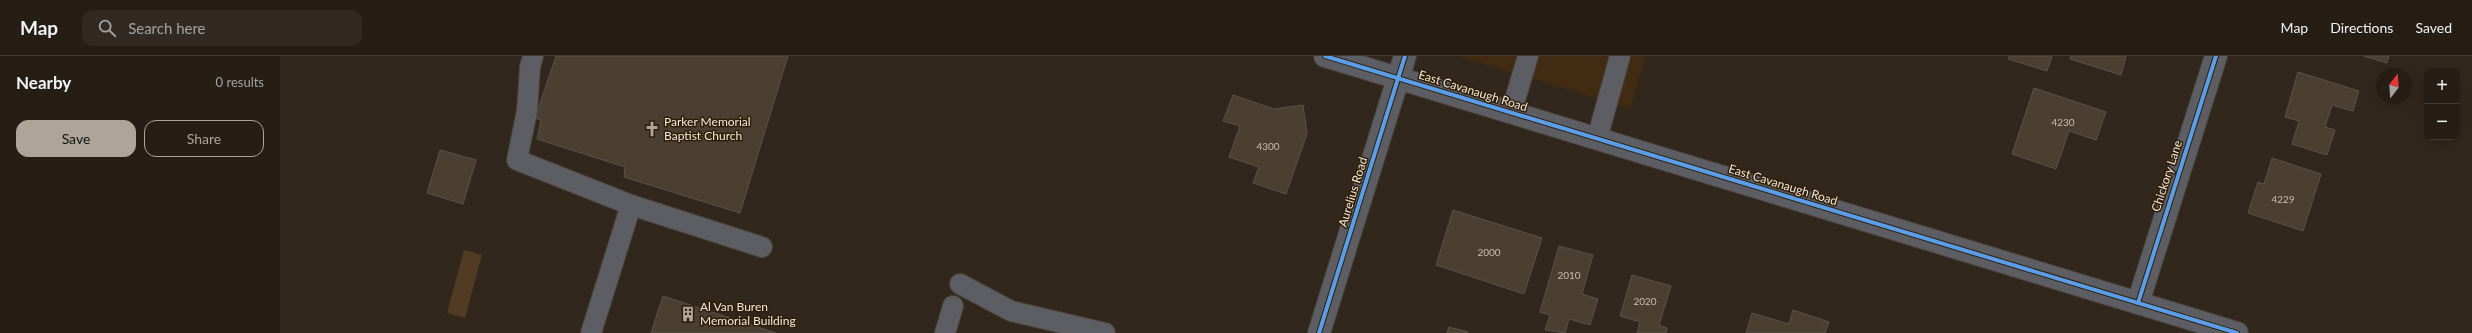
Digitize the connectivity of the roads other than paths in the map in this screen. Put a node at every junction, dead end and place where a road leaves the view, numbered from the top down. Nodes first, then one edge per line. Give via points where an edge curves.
1 (533, 56) edge
2 (1325, 56) edge
3 (1405, 56) edge
4 (1528, 56) edge
5 (1620, 56) edge
6 (2216, 56) edge
7 (1398, 79) junction
8 (1512, 113) junction
9 (1597, 139) junction
10 (631, 205) junction
11 (762, 247) dead end
12 (960, 284) dead end
13 (2138, 303) junction
14 (953, 306) dead end
15 (591, 333) edge
16 (946, 333) edge
17 (1105, 333) edge
18 (1319, 333) edge
19 (2237, 333) edge

1 - 10 lane via 518,160
2 - 7 street, East Cavanaugh Road
3 - 7 street, Aurelius Road
4 - 8 lane
5 - 9 lane
6 - 13 street, Chickory Lane
7 - 8 street, East Cavanaugh Road
7 - 18 street, Aurelius Road
8 - 9 street, East Cavanaugh Road
9 - 13 street, East Cavanaugh Road
10 - 11 lane
10 - 15 lane
12 - 17 lane via 1011,311
13 - 19 street, East Cavanaugh Road
14 - 16 lane

